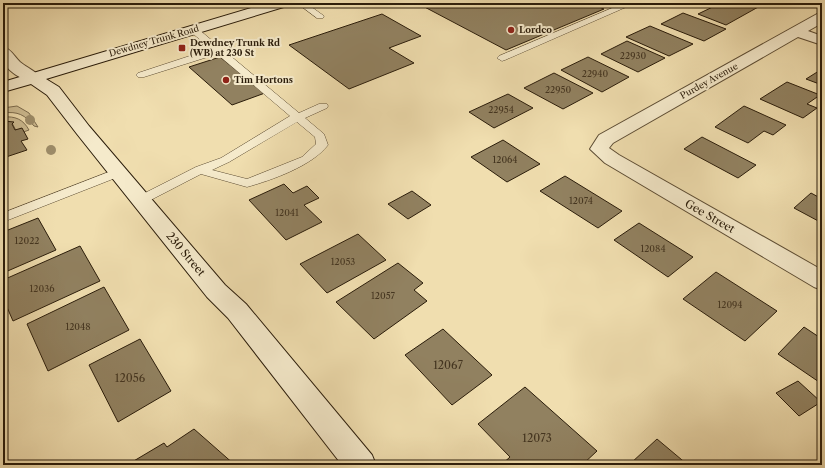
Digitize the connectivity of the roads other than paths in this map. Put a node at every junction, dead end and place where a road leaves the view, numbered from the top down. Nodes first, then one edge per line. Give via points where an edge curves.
1 (282, 3) edge
2 (300, 3) edge
3 (629, 4) edge
4 (320, 16) dead end
5 (822, 17) edge
6 (194, 30) junction
7 (798, 32) junction
8 (822, 41) edge
9 (219, 51) junction
10 (3, 52) edge
11 (502, 58) dead end
12 (141, 75) dead end
13 (33, 78) junction
14 (3, 87) edge
15 (323, 106) dead end
16 (297, 117) junction
17 (599, 149) joint
18 (200, 170) junction
19 (119, 172) junction
20 (142, 200) junction
21 (3, 218) edge
22 (822, 281) edge
23 (361, 465) edge

1 - 6 street, Dewdney Trunk Road
2 - 4 lane
3 - 11 lane
5 - 7 street, Purdey Avenue
6 - 9 lane
6 - 13 street, Dewdney Trunk Road
7 - 8 street
7 - 17 street, Purdey Avenue via 606,139
9 - 12 lane
9 - 16 lane
10 - 13 street, 230 Street via 15,66
13 - 14 street, Dewdney Trunk Road
13 - 19 street, 230 Street via 53,91
15 - 16 lane
16 - 18 lane via 225,160
16 - 18 lane via 320,136 322,145 306,159 247,183
17 - 22 street, Gee Street
18 - 20 lane
19 - 20 street, 230 Street
19 - 21 lane
20 - 23 street, 230 Street via 216,291 237,311

